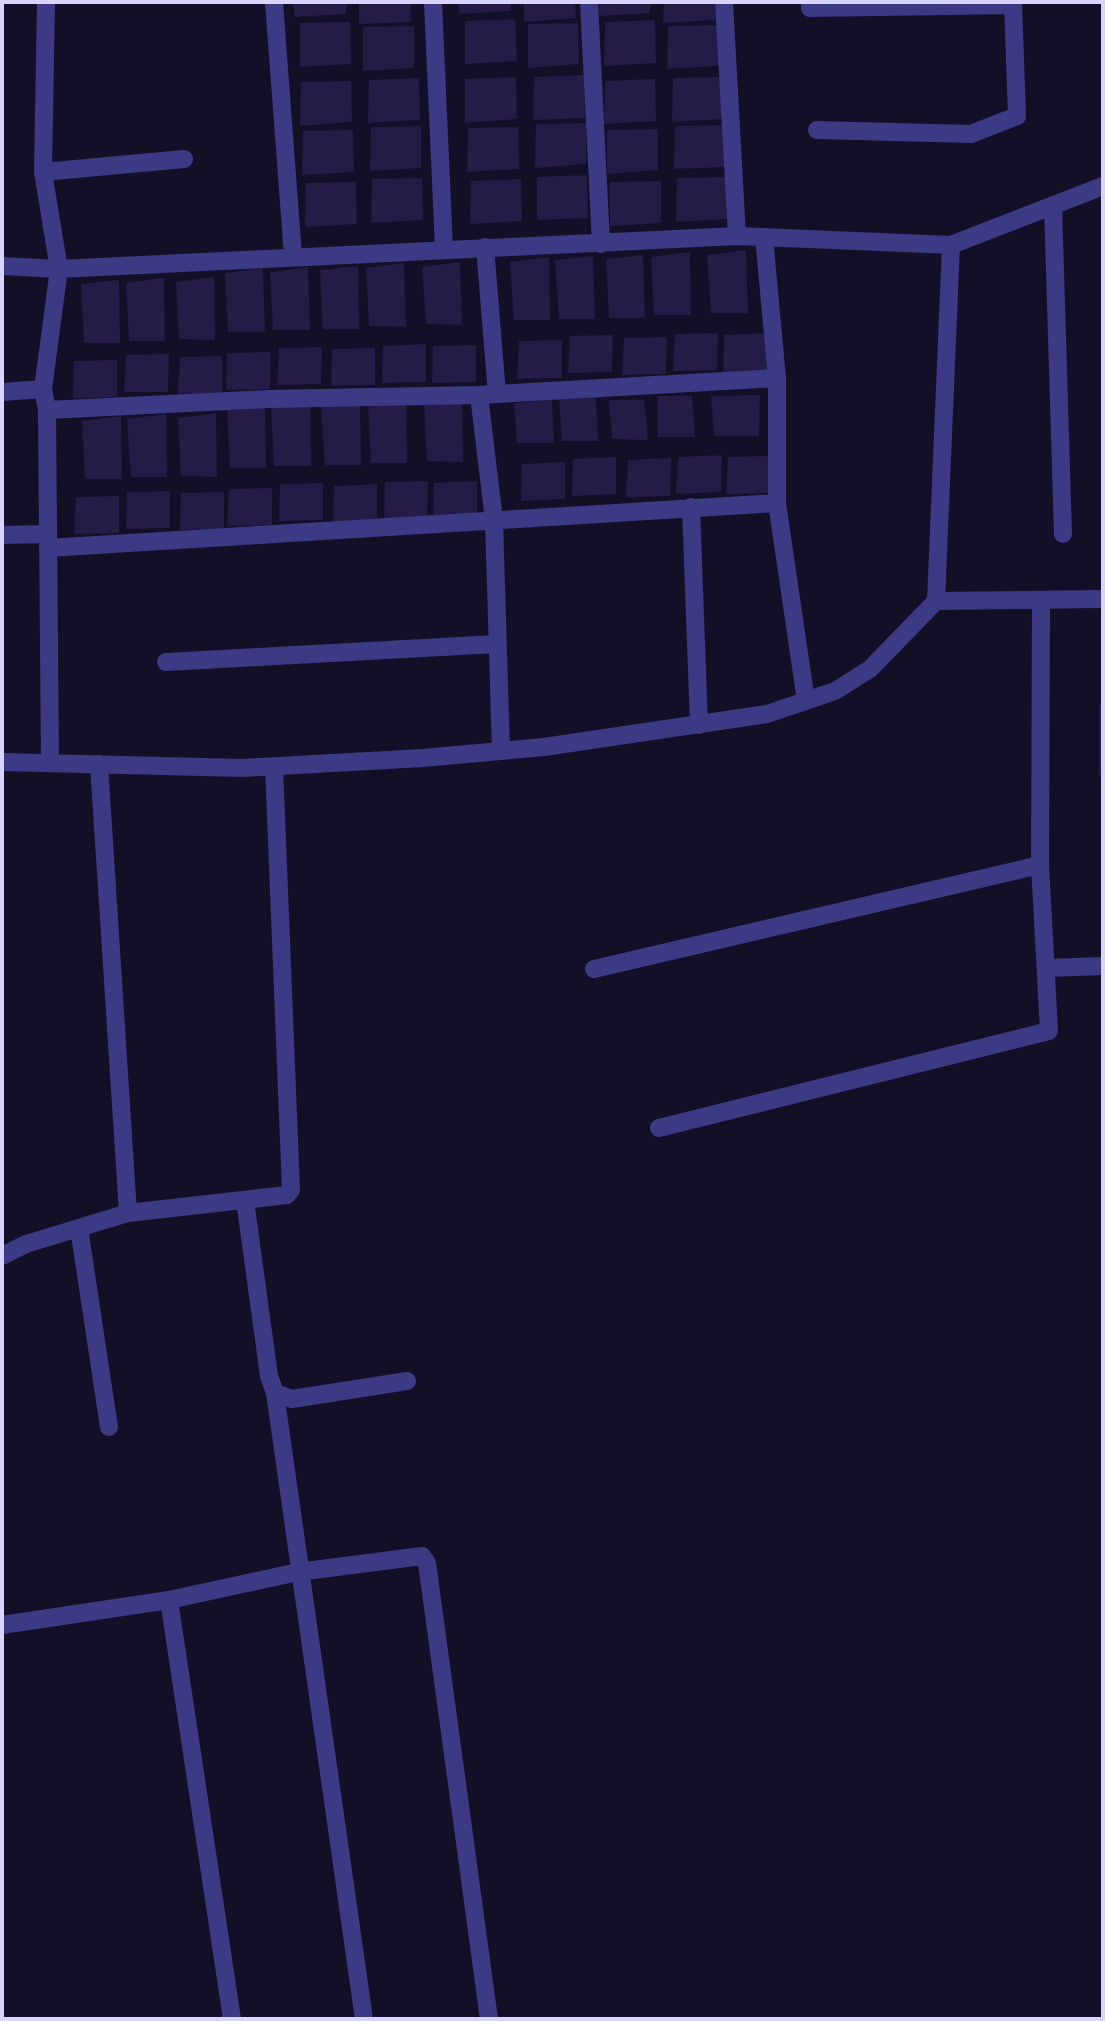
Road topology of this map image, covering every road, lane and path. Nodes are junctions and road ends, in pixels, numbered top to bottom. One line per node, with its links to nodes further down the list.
1 (46, 2): 10 (street)
2 (274, 2): 19 (street)
3 (433, 2): 18 (street)
4 (589, 2): 15 (street)
5 (724, 2): 13 (street)
6 (1013, 3): 7 (street); 8 (street)
7 (810, 8)
8 (817, 130)
9 (184, 159): 10 (street)
10 (43, 172): 21 (street)
11 (1103, 186): 12 (street)
12 (1053, 205): 16 (street); 31 (street)
13 (737, 236): 14 (street); 15 (street)
14 (764, 237): 16 (street); 22 (street)
15 (601, 244): 17 (street)
16 (951, 246): 36 (street)
17 (485, 247): 18 (street); 25 (street)
18 (444, 249): 19 (street)
19 (293, 256): 21 (street)
20 (2, 266): 21 (street)
21 (59, 269): 23 (street)
22 (777, 378): 25 (street); 28 (street)
23 (43, 389): 24 (street); 27 (street)
24 (2, 392)
25 (497, 394): 26 (street)
26 (479, 395): 27 (street); 30 (street)
27 (47, 410): 33 (street)
28 (777, 503): 29 (street); 39 (street)
29 (691, 508): 30 (street); 40 (street)
30 (494, 520): 33 (street); 37 (street)
31 (1063, 534)
32 (2, 535): 33 (street)
33 (48, 541): 43 (street)
34 (1103, 599): 35 (street)
35 (1041, 600): 36 (street); 46 (street)
36 (936, 601): 39 (street)
37 (497, 644): 38 (street); 41 (street)
38 (166, 662)
39 (806, 701): 40 (street)
40 (699, 725): 41 (street)
41 (501, 751): 45 (street)
42 (2, 762): 43 (street)
43 (50, 763): 44 (street)
44 (99, 764): 45 (street); 52 (street)
45 (274, 766): 51 (street)
46 (1040, 865): 48 (street); 49 (street)
47 (1103, 965): 48 (street)
48 (1046, 968): 50 (street)
49 (594, 969)
50 (659, 1128)
51 (245, 1200): 52 (street); 56 (street)
52 (128, 1213): 53 (street)
53 (79, 1228): 54 (street); 57 (street)
54 (2, 1256)
55 (407, 1381): 56 (street)
56 (275, 1393): 58 (street)
57 (108, 1427)
58 (298, 1572): 59 (street); 62 (street); 63 (street)
59 (169, 1600): 60 (street); 61 (street)
60 (2, 1625)
61 (232, 2019)
62 (364, 2019)
63 (489, 2019)

